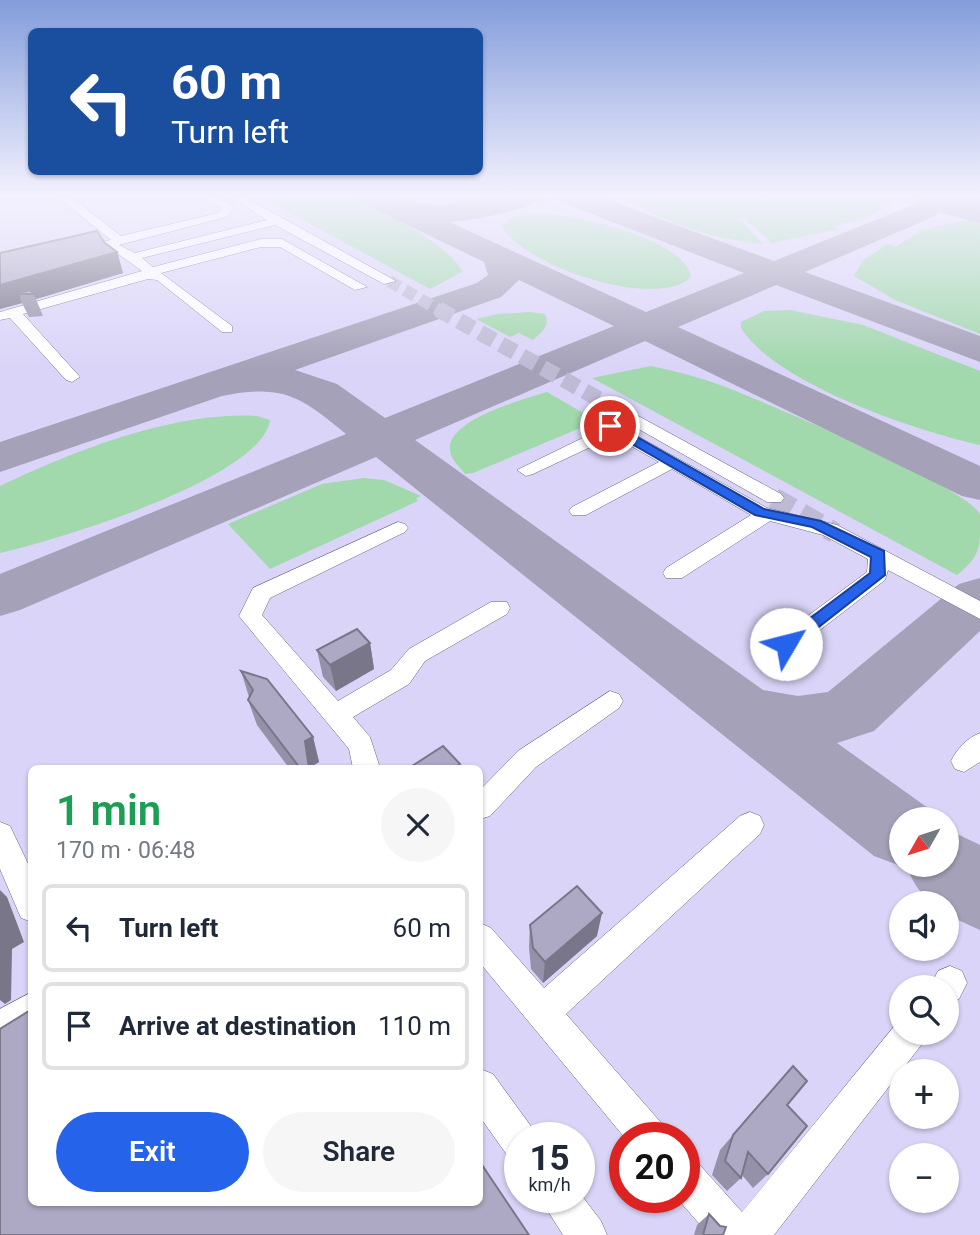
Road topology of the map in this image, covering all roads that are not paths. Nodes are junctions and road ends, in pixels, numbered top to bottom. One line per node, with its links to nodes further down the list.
1 (65, 253): 7 (street)
2 (127, 253): 8 (street)
3 (149, 253): 8 (street)
4 (226, 253): 9 (street)
5 (299, 253): 11 (street)
6 (336, 253): 10 (street)
7 (60, 254)
8 (132, 257): 9 (street)
9 (149, 274): 12 (street); 13 (street)
10 (389, 281)
11 (360, 287)
12 (6, 314): 14 (street)
13 (227, 329)
14 (72, 377)
15 (615, 422): 16 (street); 17 (street); 18 (street)
16 (672, 462): 18 (street); 19 (street)
17 (526, 470)
18 (770, 506): 21 (street); 22 (street)
19 (579, 511)
20 (398, 528): 27 (street)
21 (879, 554): 24 (street); 25 (street)
22 (674, 573)
23 (499, 608): 27 (street)
24 (980, 611)
25 (786, 644)
26 (610, 701): 29 (street)
27 (336, 715): 28 (street)
28 (365, 765)
29 (483, 804)
30 (750, 825): 35 (street)
31 (0, 835): 32 (street)
32 (28, 898)
33 (483, 943): 35 (street)
34 (28, 1012): 36 (street)
35 (541, 1014): 40 (street)
36 (0, 1029)
37 (901, 1045): 45 (street)
38 (483, 1091): 39 (street)
39 (505, 1122)
40 (636, 1122)
41 (700, 1195): 44 (street)
42 (571, 1213): 43 (street)
43 (587, 1235)
44 (736, 1235)
45 (749, 1235)

